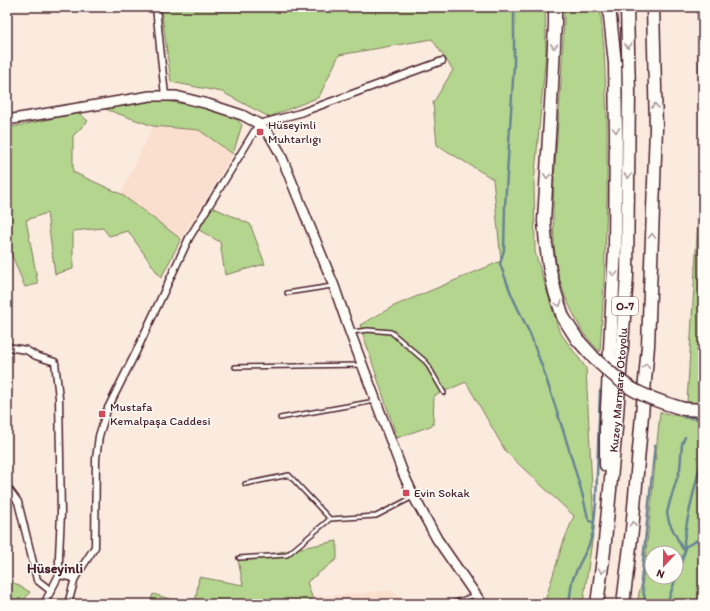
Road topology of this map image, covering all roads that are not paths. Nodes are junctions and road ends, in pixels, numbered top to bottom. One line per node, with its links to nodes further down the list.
1 (156, 7): 7 (street)
2 (555, 7): 18 (highway, one-way to 18, bridge)
3 (609, 7): 24 (highway, one-way to 24)
4 (627, 7): 24 (highway, Kuzey Marmara Otoyolu / O-7, one-way to 24)
5 (653, 7): 35 (highway, Kuzey Marmara Otoyolu / O-7, one-way to 5)
6 (442, 61): 9 (street)
7 (165, 96): 8 (main road); 9 (main road)
8 (7, 120)
9 (259, 124): 10 (main road); 27 (street)
10 (334, 286): 11 (lane); 12 (main road)
11 (286, 293)
12 (350, 332): 14 (main road); 16 (lane)
13 (7, 347): 26 (street)
14 (362, 365): 15 (lane); 17 (main road)
15 (235, 367)
16 (444, 393)
17 (376, 401): 19 (lane); 22 (main road)
18 (703, 410)
19 (280, 418)
20 (245, 484): 23 (lane)
21 (7, 486): 28 (street)
22 (414, 497): 23 (lane); 29 (main road)
23 (330, 519): 25 (lane)
24 (604, 551): 34 (highway, Kuzey Marmara Otoyolu / O-7, one-way to 34)
25 (239, 558)
26 (59, 575): 27 (street); 28 (street)
27 (74, 578): 31 (street)
28 (51, 592): 30 (street)
29 (475, 595): 32 (lane); 33 (main road)
30 (44, 604)
31 (68, 604)
32 (450, 604)
33 (482, 604)
34 (597, 604)
35 (623, 604)

